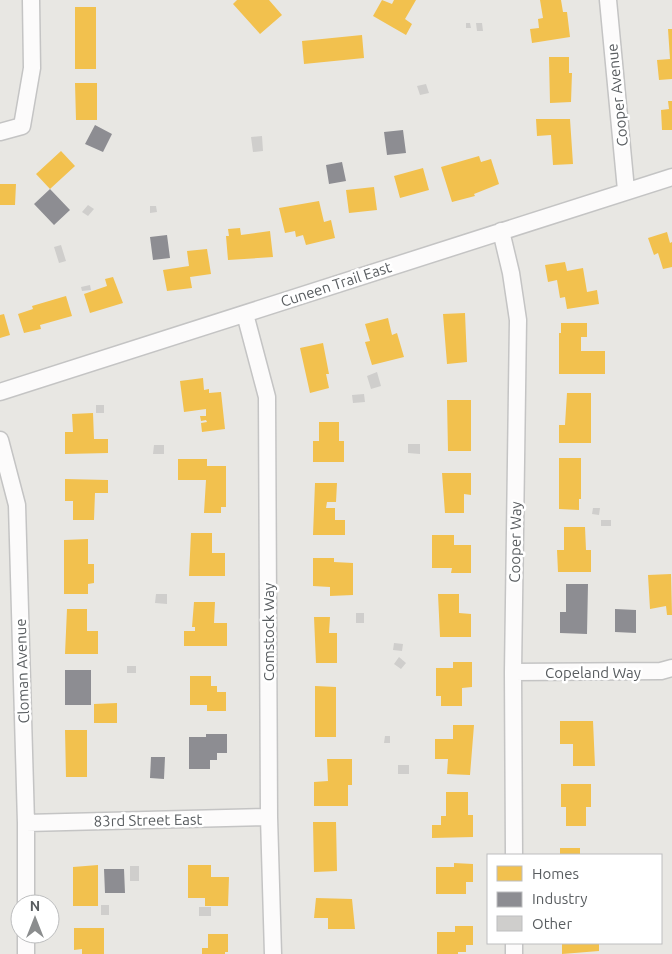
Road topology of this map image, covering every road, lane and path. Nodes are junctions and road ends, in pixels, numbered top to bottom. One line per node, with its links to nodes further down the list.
1 (31, 0): 3 (street)
2 (608, 0): 5 (street, Cooper Avenue)
3 (0, 132)
4 (672, 177): 5 (street, Cuneen Trail East)
5 (626, 190): 6 (street, Cuneen Trail East)
6 (501, 231): 7 (street, Cuneen Trail East); 11 (street, Cooper Way)
7 (245, 314): 8 (street, Cuneen Trail East); 12 (street, Comstock Way)
8 (0, 392)
9 (0, 440): 13 (street, Cloman Avenue)
10 (672, 668): 11 (street, Copeland Way)
11 (513, 672): 14 (street, Cooper Way)
12 (269, 817): 13 (street, 83rd Street East); 16 (street, Comstock Way)
13 (26, 823): 15 (street, Cloman Avenue)
14 (514, 854)
15 (26, 894)
16 (273, 954)

